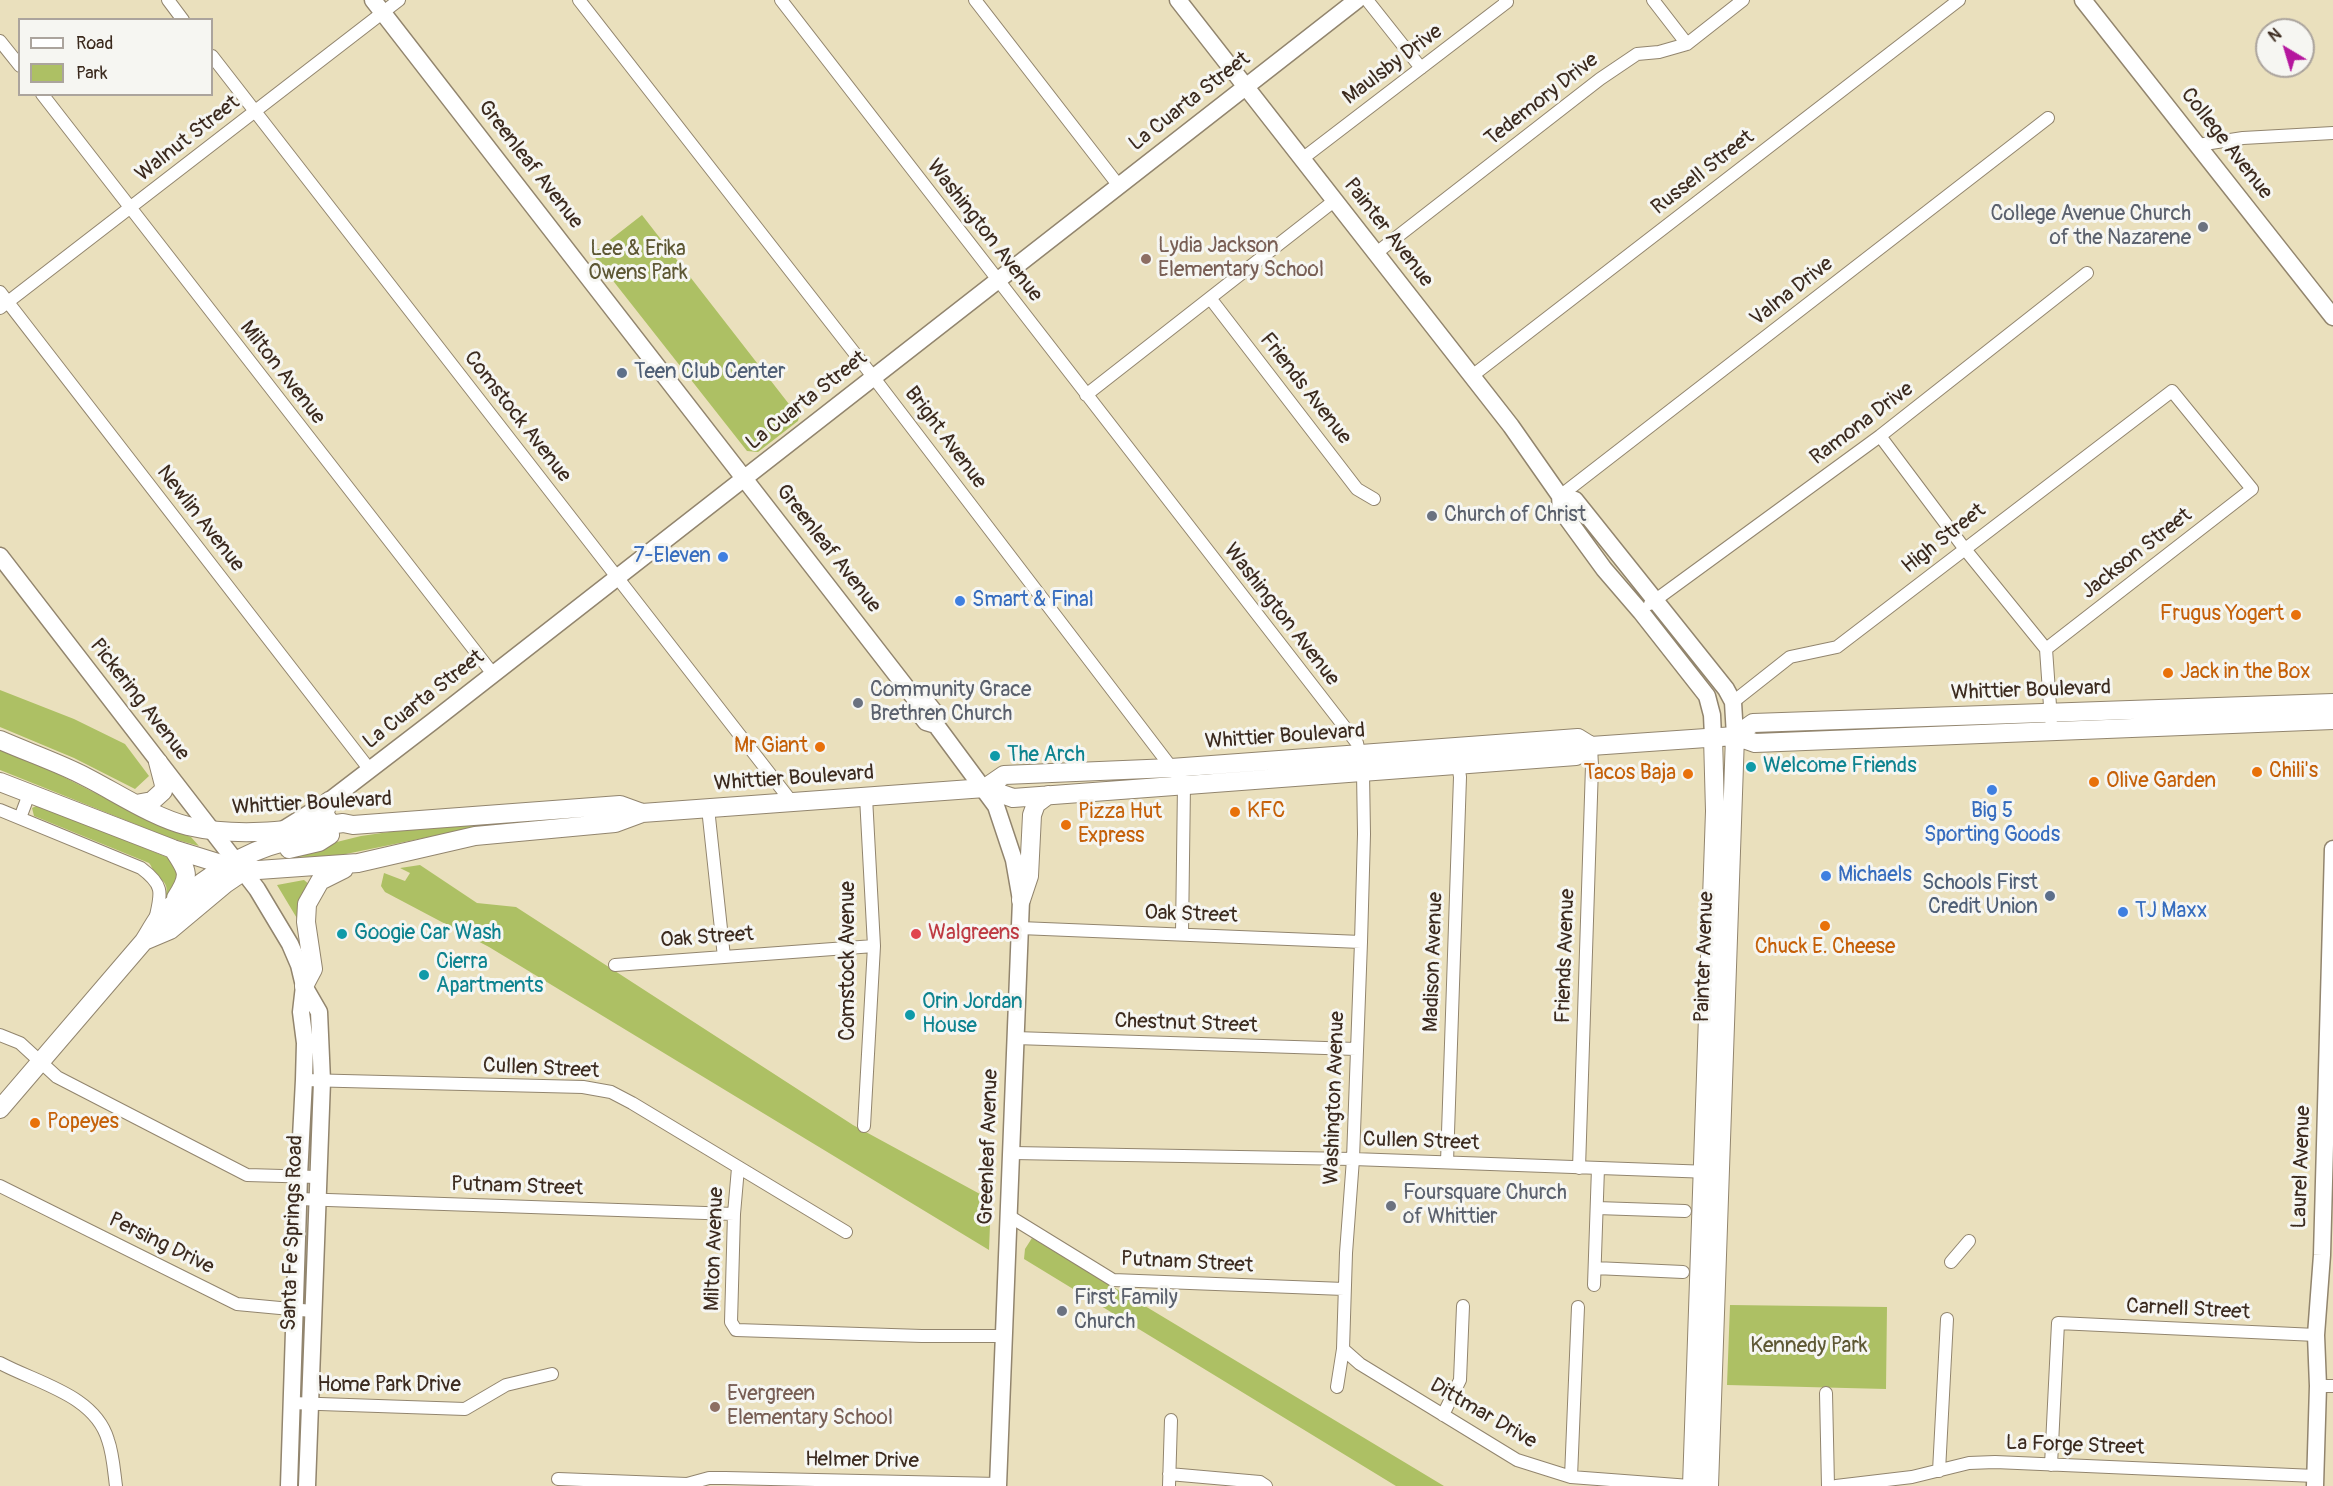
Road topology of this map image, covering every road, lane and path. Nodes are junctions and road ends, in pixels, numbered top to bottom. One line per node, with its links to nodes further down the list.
1 (168, 0): 15 (street)
2 (399, 0): 14 (street, Walnut Street)
3 (579, 0): 38 (street, Bright Avenue)
4 (781, 0): 33 (street, Washington Avenue)
5 (975, 0): 28 (street)
6 (1178, 0): 21 (street, Painter Avenue)
7 (1357, 0): 21 (street, La Cuarta Street)
8 (1367, 0): 20 (street)
9 (1653, 0): 17 (street)
10 (1743, 0): 17 (street, Tedemory Drive)
11 (1959, 0): 37 (street, Russell Street)
12 (2083, 0): 26 (street, College Avenue)
13 (1506, 1): 20 (street, Maulsby Drive)
14 (378, 6): 23 (street, Walnut Street); 41 (street, Greenleaf Avenue)
15 (182, 18)
16 (0, 41): 19 (street)
17 (1687, 44): 31 (street, Tedemory Drive)
18 (213, 57): 23 (street, Comstock Avenue)
19 (18, 64)
20 (1421, 68): 27 (street, Maulsby Drive)
21 (1245, 87): 27 (street, Painter Avenue); 28 (street, La Cuarta Street)
22 (44, 96): 30 (street, Milton Avenue)
23 (255, 111): 30 (street, Walnut Street); 47 (street, Comstock Avenue)
24 (2048, 118): 43 (street, Valna Drive)
25 (2333, 133): 26 (street)
26 (2198, 145): 36 (street, College Avenue)
27 (1302, 159): 29 (street, Painter Avenue)
28 (1119, 186): 33 (street, La Cuarta Street)
29 (1334, 201): 31 (street, Painter Avenue); 34 (street)
30 (130, 209): 35 (street, Walnut Street); 51 (street, Milton Avenue)
31 (1376, 254): 37 (street, Painter Avenue)
32 (2087, 273): 40 (street, Ramona Drive)
33 (998, 280): 38 (street, La Cuarta Street); 39 (street, Washington Avenue)
34 (1210, 298): 39 (street); 44 (street, Friends Avenue)
35 (3, 301): 65 (street, Newlin Avenue)
36 (2333, 317)
37 (1472, 376): 43 (street, Painter Avenue)
38 (874, 378): 41 (street, La Cuarta Street); 64 (street, Bright Avenue)
39 (1086, 395): 62 (street, Washington Avenue)
40 (1880, 436): 45 (street); 48 (street, Ramona Drive)
41 (744, 478): 47 (street, La Cuarta Street); 68 (street, Greenleaf Avenue)
42 (2252, 489): 45 (street, High Street); 50 (street, Jackson Street)
43 (1560, 496): 48 (street, Painter Avenue); 49 (street, Painter Avenue)
44 (1374, 498)
45 (1964, 548): 50 (street); 52 (street, High Street)
46 (0, 556): 61 (street, Pickering Avenue)
47 (617, 578): 51 (street, La Cuarta Street); 73 (street, Comstock Avenue)
48 (1656, 599): 49 (street, Ramona Drive); 52 (street, Painter Avenue)
49 (1641, 612): 57 (street, Painter Avenue)
50 (2046, 649): 54 (street)
51 (493, 674): 65 (street, La Cuarta Street)
52 (1733, 702): 58 (street, Painter Avenue)
53 (2333, 703): 54 (main road, Whittier Boulevard)
54 (2051, 713): 56 (street); 58 (main road, Whittier Boulevard)
55 (2333, 720): 56 (main road, Whittier Boulevard)
56 (2052, 732): 58 (main road, Whittier Boulevard)
57 (1713, 736): 58 (main road, Whittier Boulevard); 60 (main road, Whittier Boulevard); 102 (main road, Painter Avenue)
58 (1735, 736): 106 (main road, Painter Avenue)
59 (0, 740): 74 (main road, Whittier Boulevard)
60 (1591, 746): 62 (main road, Whittier Boulevard); 63 (main road, Whittier Boulevard); 113 (street, Friends Avenue)
61 (158, 762): 74 (main road); 79 (street, Pickering Avenue)
62 (1361, 763): 63 (main road, Whittier Boulevard); 64 (main road, Whittier Boulevard); 67 (main road, Whittier Boulevard); 92 (street, Washington Avenue)
63 (1458, 764): 111 (street, Madison Avenue)
64 (1171, 768): 67 (street, Bright Avenue); 68 (main road, Whittier Boulevard)
65 (370, 770): 72 (street, La Cuarta Street)
66 (0, 782): 69 (main road, Whittier Boulevard)
67 (1184, 784): 70 (main road, Whittier Boulevard); 91 (street)
68 (985, 788): 70 (main road, Whittier Boulevard); 71 (main road, Whittier Boulevard); 87 (street, Greenleaf Avenue)
69 (28, 794): 78 (street); 82 (main road, Whittier Boulevard)
70 (1048, 795): 87 (main road)
71 (866, 797): 73 (main road, Whittier Boulevard); 93 (street, Comstock Avenue)
72 (329, 801): 80 (main road); 81 (street, La Cuarta Street)
73 (791, 801): 75 (main road, Whittier Boulevard)
74 (136, 804): 79 (main road, Whittier Boulevard)
75 (708, 808): 77 (main road, Whittier Boulevard); 94 (street)
76 (0, 810): 78 (street)
77 (642, 813): 80 (main road, Whittier Boulevard); 84 (main road, Whittier Boulevard)
78 (20, 818): 90 (street)
79 (211, 830): 81 (main road, Whittier Boulevard); 85 (street, Pickering Avenue)
80 (331, 830): 81 (main road, Whittier Boulevard); 85 (main road)
81 (280, 831)
82 (173, 849): 85 (main road, Whittier Boulevard); 88 (main road)
83 (2333, 849): 86 (street, Laurel Avenue)
84 (358, 863): 85 (main road, Whittier Boulevard); 96 (main road)
85 (235, 865): 88 (main road); 90 (main road); 96 (street, Santa Fe Springs Road)
86 (2332, 894): 97 (street, Laurel Avenue)
87 (1022, 900): 89 (street, Greenleaf Avenue)
88 (171, 906): 90 (main road)
89 (1020, 928): 91 (street, Oak Street); 99 (street, Greenleaf Avenue)
90 (149, 934): 101 (main road)
91 (1182, 934): 92 (street, Oak Street)
92 (1361, 942): 100 (street, Washington Avenue)
93 (873, 946): 94 (street, Oak Street); 107 (street, Comstock Avenue)
94 (724, 957): 95 (street, Oak Street)
95 (615, 964)
96 (304, 986): 103 (street, Santa Fe Springs Road); 104 (street, Santa Fe Springs Road)
97 (2331, 1027): 108 (street, Laurel Avenue)
98 (0, 1035): 101 (street)
99 (1015, 1038): 100 (street, Chestnut Street); 109 (street, Greenleaf Avenue)
100 (1356, 1049): 110 (street, Washington Avenue)
101 (40, 1061): 105 (main road); 116 (street)
102 (1707, 1064): 106 (main road); 115 (main road, Painter Avenue)
103 (304, 1080): 104 (street, Cullen Street); 116 (street, Santa Fe Springs Road)
104 (322, 1082): 112 (street, Cullen Street); 117 (street, Santa Fe Springs Road)
105 (0, 1109)
106 (1721, 1119): 115 (main road, Painter Avenue)
107 (864, 1126)
108 (2329, 1140): 127 (street, Laurel Avenue)
109 (1012, 1153): 110 (street, Cullen Street); 124 (street, Greenleaf Avenue)
110 (1353, 1159): 111 (street, Cullen Street); 132 (street, Washington Avenue)
111 (1447, 1162): 113 (street, Cullen Street)
112 (738, 1168): 123 (street, Milton Avenue); 125 (street, Cullen Street)
113 (1579, 1168): 114 (street, Cullen Street)
114 (1598, 1168): 115 (street, Cullen Street); 121 (street)
115 (1712, 1172): 162 (main road, Painter Avenue); 163 (main road, Painter Avenue)
116 (299, 1176): 117 (street); 119 (street, Santa Fe Springs Road)
117 (317, 1177): 120 (street, Santa Fe Springs Road)
118 (0, 1186): 135 (street, Persing Drive)
119 (299, 1199): 120 (street, Putnam Street); 135 (street, Santa Fe Springs Road)
120 (317, 1200): 123 (street, Putnam Street); 136 (street, Santa Fe Springs Road)
121 (1597, 1208): 122 (street); 129 (street)
122 (1685, 1211)
123 (734, 1214): 139 (street, Milton Avenue)
124 (1009, 1216): 132 (street, Putnam Street); 139 (street, Greenleaf Avenue)
125 (846, 1232)
126 (1969, 1241): 128 (street)
127 (2327, 1256): 138 (street, Laurel Avenue)
128 (1951, 1262)
129 (1595, 1268): 130 (street); 131 (street)
130 (1683, 1272)
131 (1594, 1286)
132 (1344, 1289): 140 (street, Washington Avenue)
133 (1463, 1306): 148 (street)
134 (1578, 1307): 152 (street)
135 (294, 1309): 136 (street, Persing Drive); 146 (street, Santa Fe Springs Road)
136 (312, 1311): 147 (street, Santa Fe Springs Road)
137 (1947, 1319): 151 (street)
138 (2316, 1335): 143 (street, Laurel Avenue); 150 (street, Carnell Street)
139 (1004, 1336): 157 (street, Greenleaf Avenue)
140 (1343, 1349): 144 (street, Washington Avenue); 148 (street, Dittmar Drive)
141 (0, 1363): 158 (street)
142 (552, 1374): 147 (street, Home Park Drive)
143 (2326, 1386): 155 (street, Laurel Avenue)
144 (1337, 1387)
145 (1826, 1393): 164 (street)
146 (291, 1403): 147 (street, Home Park Drive); 159 (street, Santa Fe Springs Road)
147 (309, 1405): 160 (street, Santa Fe Springs Road)
148 (1443, 1414): 152 (street, Dittmar Drive)
149 (1171, 1420): 154 (street)
150 (2052, 1465): 151 (street, La Forge Street); 155 (street, La Forge Street)
151 (1939, 1471): 165 (street, La Forge Street)
152 (1571, 1477): 162 (street, Dittmar Drive)
153 (558, 1479): 156 (street, Helmer Drive)
154 (1169, 1480): 161 (street)
155 (2315, 1481)
156 (725, 1482): 157 (street, Helmer Drive)
157 (998, 1485)
158 (116, 1486)
159 (289, 1486)
160 (307, 1486)
161 (1266, 1486)
162 (1692, 1486): 163 (street, Dittmar Drive)
163 (1709, 1486)
164 (1828, 1486)
165 (1836, 1486)

